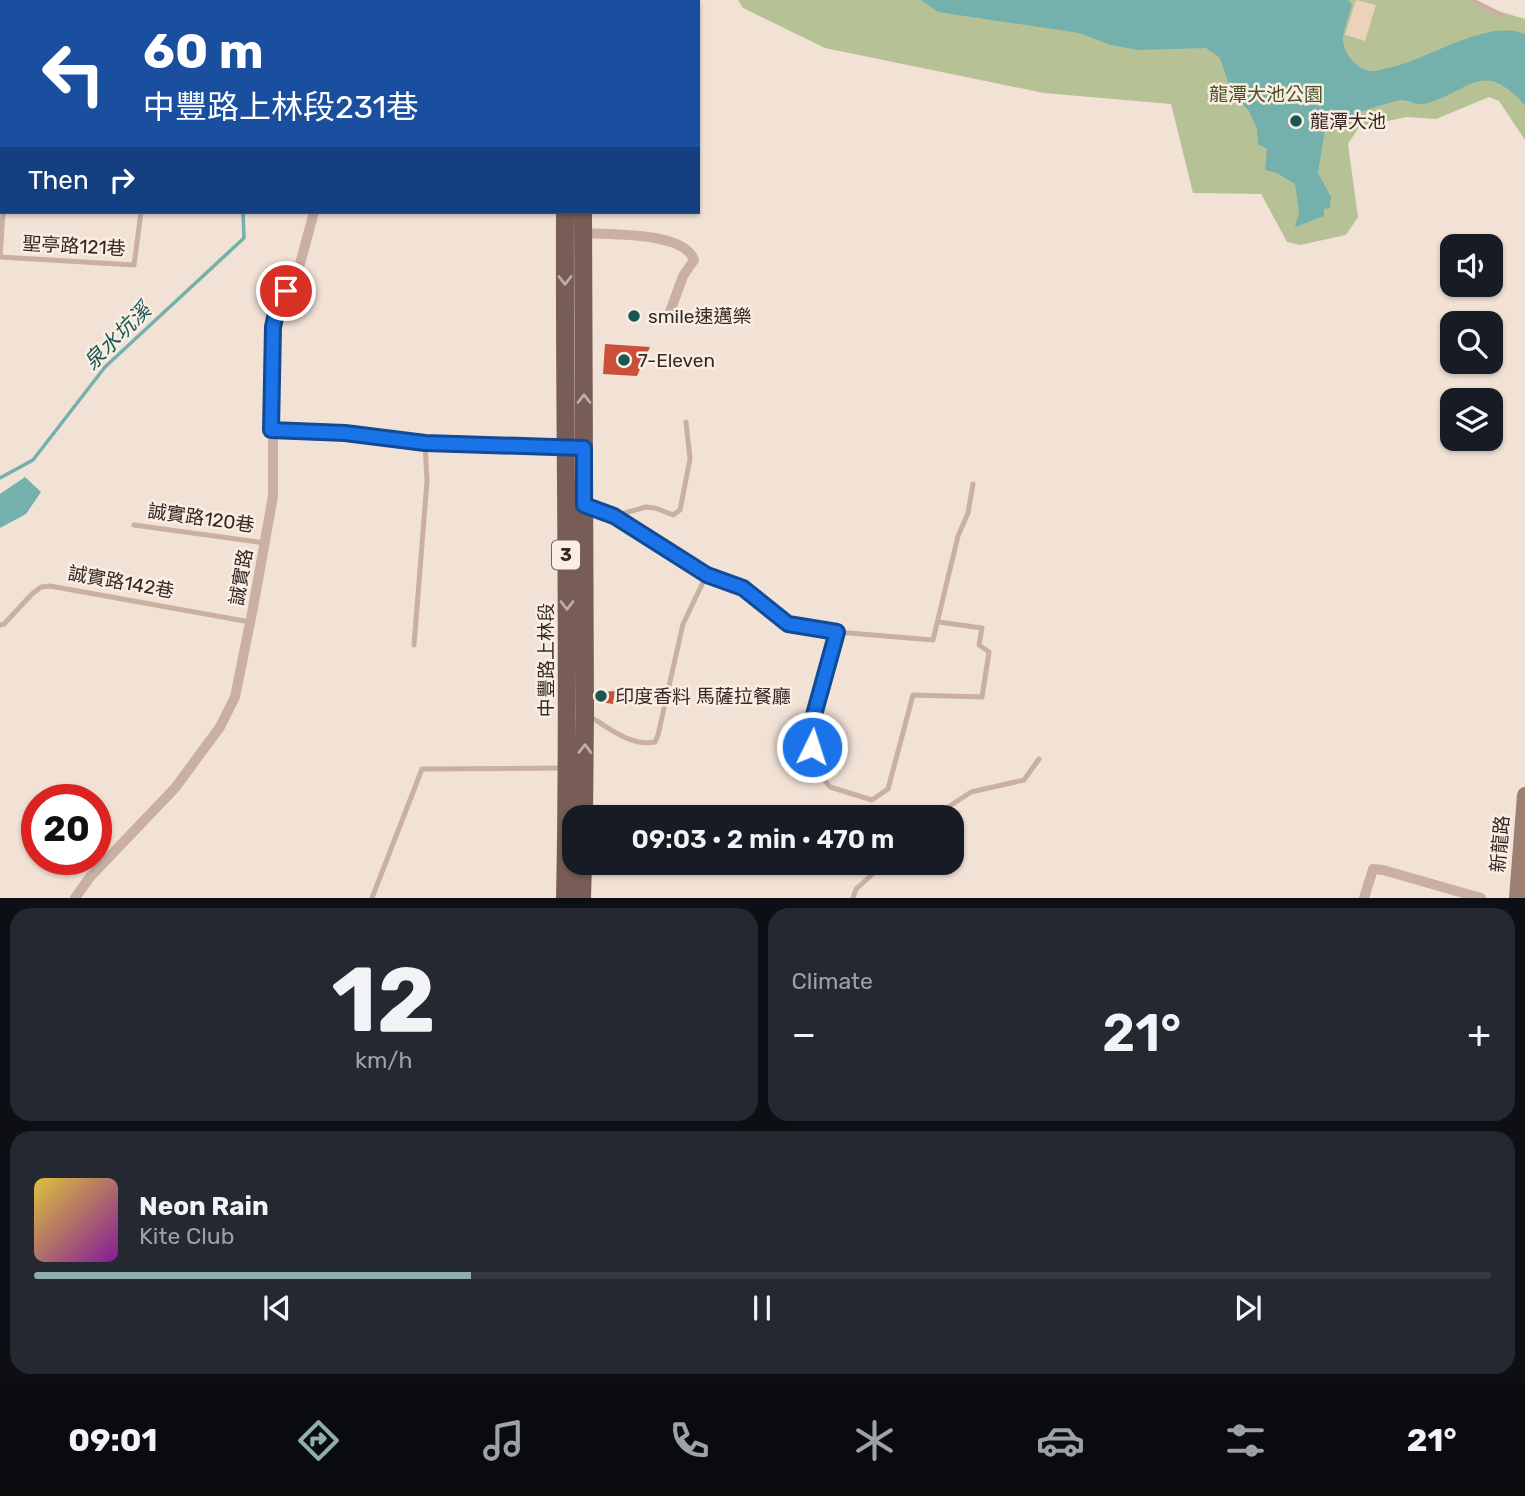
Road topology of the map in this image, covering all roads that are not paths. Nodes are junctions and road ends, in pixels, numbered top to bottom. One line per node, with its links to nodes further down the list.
1 (1471, 0): 2 (lane)
2 (1502, 15)
3 (3, 214): 9 (lane)
4 (141, 214): 9 (lane, 聖亭路121巷)
5 (313, 214): 12 (street, 誠實路)
6 (565, 214): 14 (main road, 中豐路上林段 / 3, one-way to 14)
7 (583, 214): 8 (main road, 中豐路上林段 / 3)
8 (583, 233): 10 (street); 15 (main road, 中豐路上林段 / 3, one-way to 8)
9 (0, 257)
10 (667, 320)
11 (686, 422): 19 (lane)
12 (271, 430): 13 (lane); 21 (street, 誠實路)
13 (425, 443): 14 (lane); 27 (lane)
14 (566, 448): 15 (lane); 17 (main road, 中豐路上林段 / 3)
15 (584, 448): 18 (main road, 中豐路上林段 / 3)
16 (974, 484): 24 (lane)
17 (564, 499): 18 (lane); 30 (main road, 中豐路上林段 / 3, one-way to 30)
18 (584, 505): 19 (lane); 28 (main road, 中豐路上林段 / 3)
19 (614, 516): 22 (lane)
20 (134, 525): 21 (lane, 誠實路120巷)
21 (265, 543): 23 (street, 誠實路)
22 (707, 575): 26 (lane); 28 (lane)
23 (251, 622): 25 (lane, 誠實路142巷); 36 (street, 誠實路)
24 (939, 622): 26 (lane); 26 (lane)
25 (0, 625)
26 (837, 632)
27 (414, 645)
28 (585, 713): 32 (main road, 中豐路上林段 / 3, one-way to 28)
29 (1038, 759): 33 (lane)
30 (568, 768): 37 (lane); 38 (main road, 中豐路上林段 / 3)
31 (1525, 794): 43 (street, 新龍路)
32 (584, 805)
33 (951, 805)
34 (583, 875): 39 (main road)
35 (872, 875): 40 (lane)
36 (75, 898)
37 (372, 898)
38 (565, 898)
39 (582, 898)
40 (853, 898)
41 (1364, 898): 42 (street)
42 (1481, 898)
43 (1517, 898)

